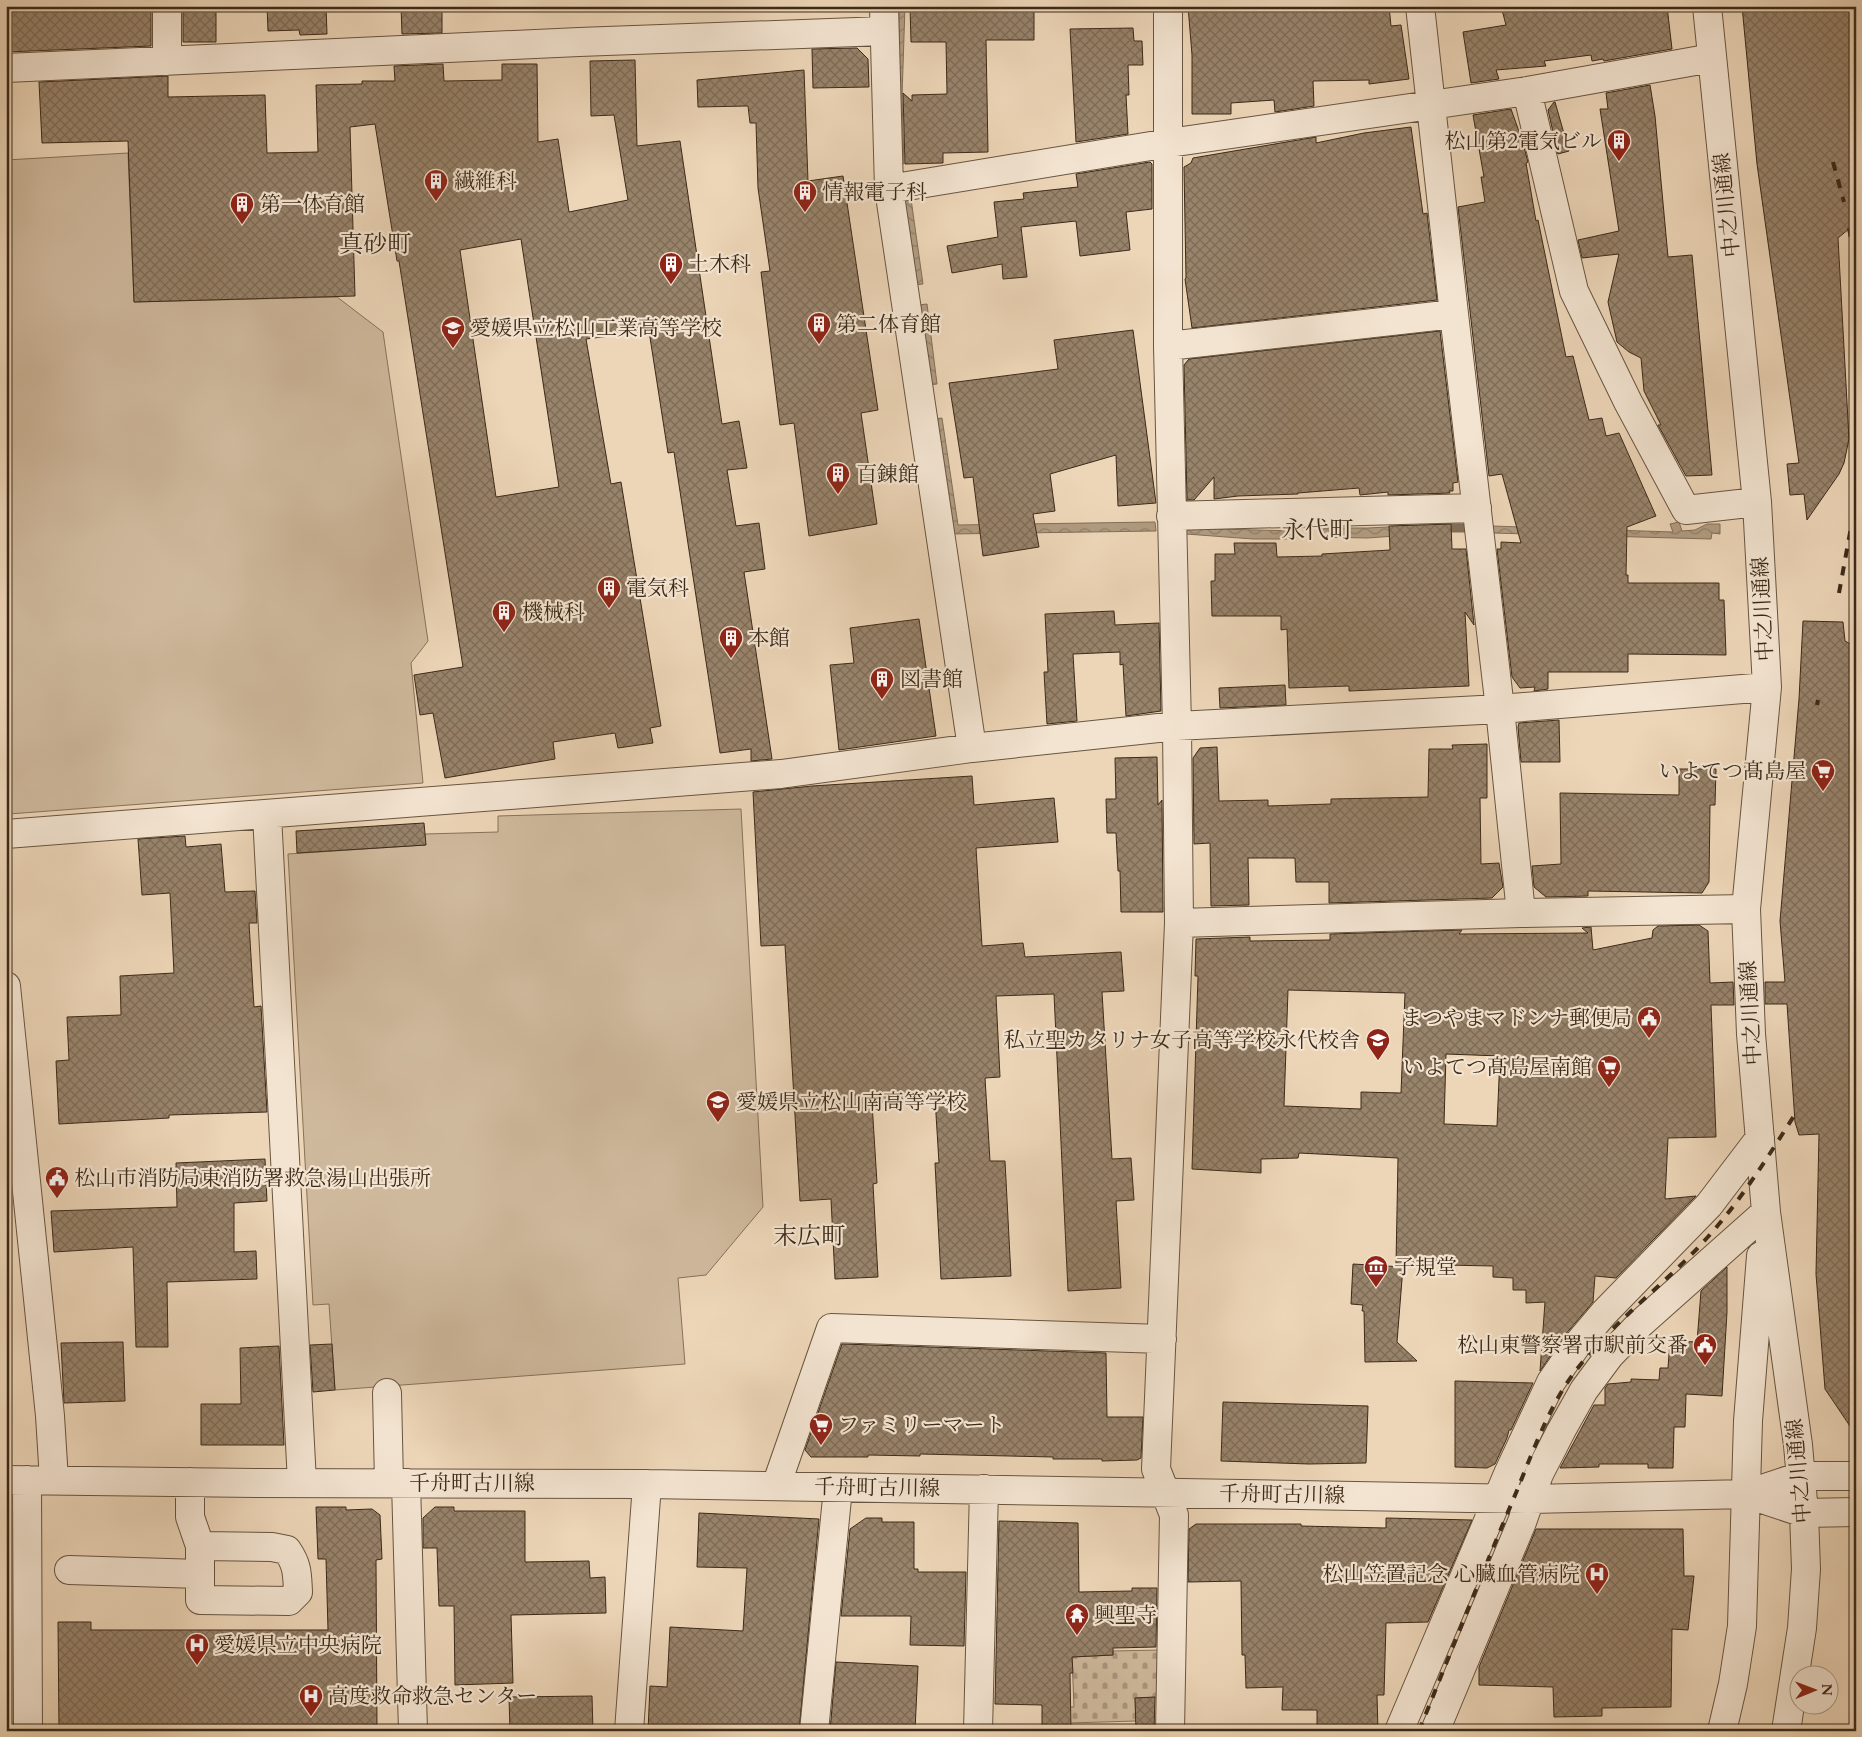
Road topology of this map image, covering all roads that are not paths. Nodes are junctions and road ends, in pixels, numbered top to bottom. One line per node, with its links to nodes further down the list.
1 (167, 6): 7 (street)
2 (1168, 6): 11 (street)
3 (1420, 6): 10 (street)
4 (1707, 6): 6 (street, 中之川通線)
5 (884, 19): 7 (street); 12 (street)
6 (1712, 58): 9 (street); 15 (street, 中之川通線)
7 (167, 61): 8 (street)
8 (6, 68)
9 (1527, 92): 10 (street); 15 (street)
10 (1431, 104): 11 (street); 13 (street)
11 (1169, 143): 12 (street); 14 (street)
12 (889, 189): 21 (street)
13 (1454, 314): 14 (street); 16 (street)
14 (1168, 346): 17 (street)
15 (1757, 502): 18 (street, 中之川通線)
16 (1477, 508): 17 (street); 19 (street)
17 (1171, 516): 20 (street)
18 (1767, 688): 19 (street); 24 (street, 中之川通線)
19 (1500, 710): 20 (street); 25 (street)
20 (1177, 726): 21 (street); 26 (street)
21 (972, 748): 22 (street)
22 (267, 815): 23 (street); 37 (street)
23 (6, 834)
24 (1746, 908): 25 (street); 28 (street, 中之川通線)
25 (1521, 913): 26 (street)
26 (1179, 923): 30 (street)
27 (6, 986): 35 (street)
28 (1760, 1138): 29 (street, 中之川通線); 45 (street)
29 (1766, 1212): 32 (street, 中之川通線); 44 (street, 中之川通線); 46 (street)
30 (1162, 1339): 40 (street); 43 (street)
31 (387, 1393): 38 (street)
32 (1801, 1476): 33 (street, 千舟町古川線); 44 (street, 千舟町古川線); 48 (street, 中之川通線)
33 (1856, 1476)
34 (17, 1480): 35 (street, 千舟町古川線); 52 (street)
35 (54, 1480): 36 (street, 千舟町古川線)
36 (190, 1482): 37 (street, 千舟町古川線); 49 (street)
37 (302, 1482): 38 (street, 千舟町古川線)
38 (397, 1483): 39 (street, 千舟町古川線); 53 (street)
39 (647, 1484): 40 (street, 千舟町古川線); 54 (street)
40 (776, 1486): 41 (street, 千舟町古川線)
41 (838, 1488): 42 (street, 千舟町古川線); 55 (street)
42 (984, 1490): 43 (street, 千舟町古川線); 56 (street)
43 (1166, 1493): 45 (street, 千舟町古川線); 57 (street)
44 (1747, 1494): 46 (street, 千舟町古川線); 48 (street, 千舟町古川線); 60 (street, 中之川通線)
45 (1498, 1499): 46 (street, 千舟町古川線); 58 (street)
46 (1531, 1499): 59 (street)
47 (1856, 1512): 48 (street, 千舟町古川線)
48 (1804, 1513): 61 (street, 中之川通線)
49 (200, 1546): 51 (street); 51 (street)
50 (69, 1570): 51 (street)
51 (200, 1574)
52 (28, 1731)
53 (412, 1731)
54 (629, 1731)
55 (814, 1731)
56 (978, 1731)
57 (1170, 1731)
58 (1399, 1731)
59 (1435, 1731)
60 (1722, 1731)
61 (1786, 1731)

